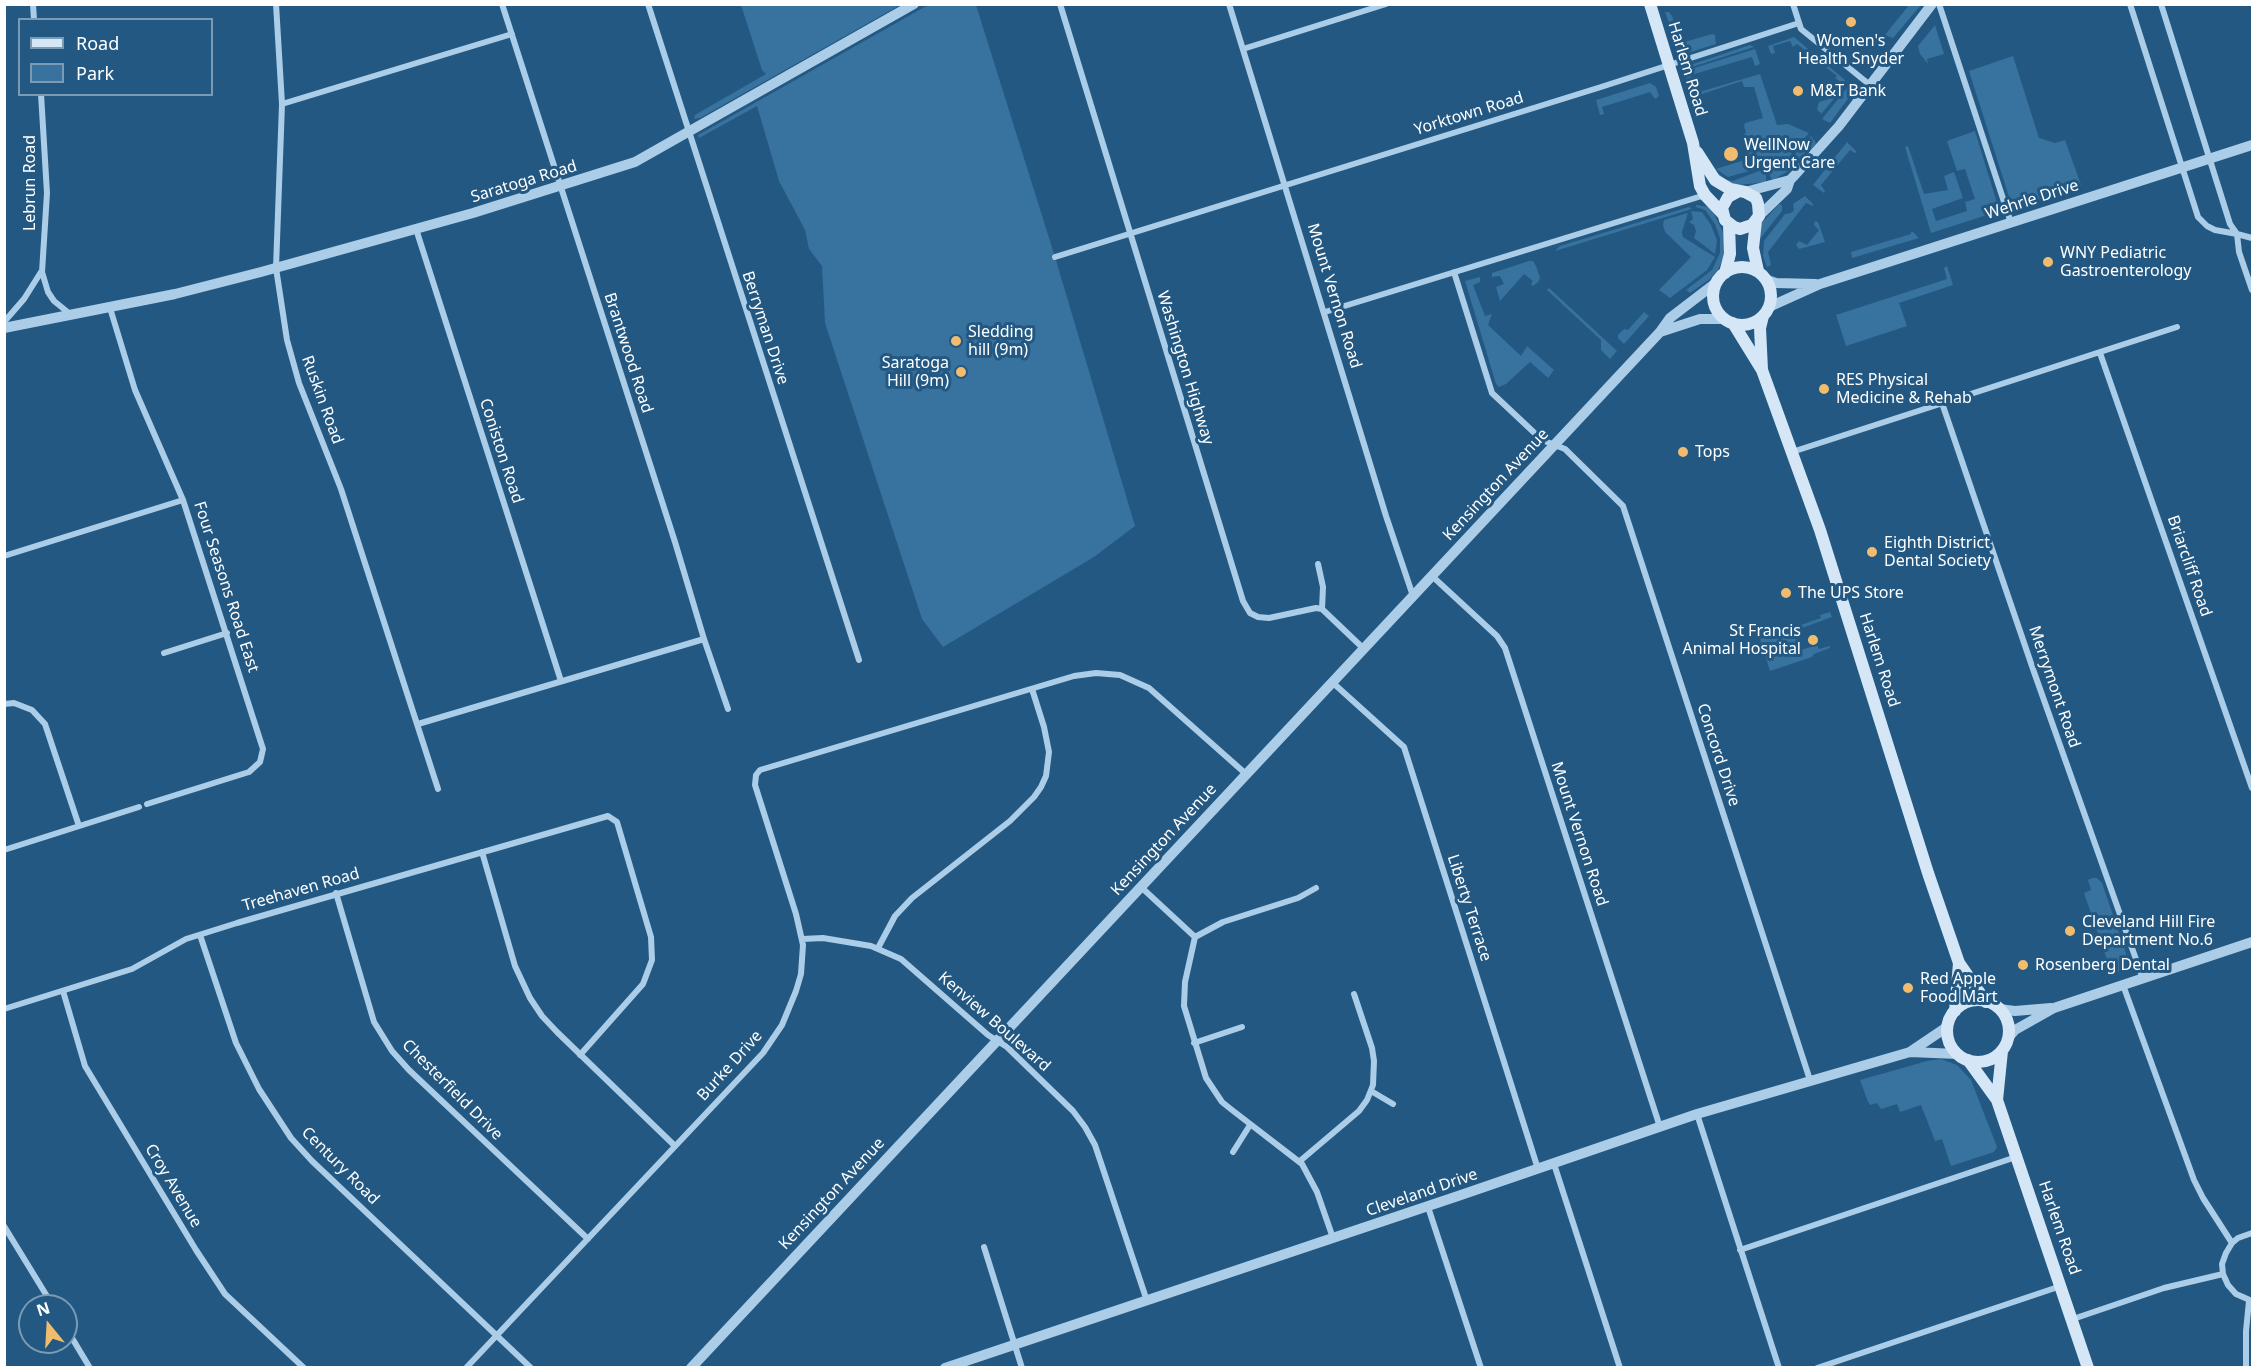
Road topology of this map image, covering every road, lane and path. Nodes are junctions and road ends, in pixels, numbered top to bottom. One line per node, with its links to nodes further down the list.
1 (276, 4): 20 (street, Ruskin Road)
2 (502, 4): 15 (street, Brantwood Road)
3 (648, 4): 21 (street, Berryman Drive)
4 (914, 4): 21 (street, Saratoga Road)
5 (1060, 4): 35 (street, Washington Highway)
6 (1229, 4): 16 (street, Mount Vernon Road)
7 (1386, 4): 16 (street)
8 (1650, 4): 17 (main road, Harlem Road)
9 (1793, 4): 14 (street)
10 (1932, 4): 18 (street)
11 (1940, 4): 33 (street)
12 (2130, 4): 25 (street)
13 (2161, 4): 24 (street)
14 (1799, 23): 17 (street, Yorktown Road); 18 (street)
15 (512, 34): 20 (street); 28 (street, Brantwood Road)
16 (1243, 49): 27 (street, Mount Vernon Road)
17 (1670, 66): 22 (main road, Harlem Road); 27 (street, Yorktown Road)
18 (1870, 85): 26 (street)
19 (41, 96): 40 (street, Lebrun Road)
20 (282, 105): 39 (street, Ruskin Road)
21 (688, 132): 28 (street, Saratoga Road); 70 (street, Berryman Drive)
22 (1693, 143): 29 (main road, Harlem Road); 30 (main road, Harlem Road)
23 (2253, 145): 24 (street, Wehrle Drive)
24 (2210, 159): 25 (street, Wehrle Drive); 36 (street)
25 (2182, 167): 33 (street, Wehrle Drive); 36 (street)
26 (1790, 180): 29 (street); 31 (street)
27 (1285, 185): 35 (street, Yorktown Road); 47 (street, Mount Vernon Road)
28 (561, 187): 34 (street, Saratoga Road); 67 (street, Brantwood Road)
29 (1742, 192): 31 (main road); 32 (main road)
30 (1705, 195): 32 (main road, Harlem Road); 41 (street)
31 (1757, 218): 32 (main road); 42 (main road)
32 (1726, 219): 43 (main road)
33 (2011, 223): 44 (street, Wehrle Drive)
34 (416, 229): 39 (street, Saratoga Road); 71 (street, Coniston Road)
35 (1129, 233): 38 (street, Yorktown Road); 65 (street, Washington Highway)
36 (2237, 234): 37 (street); 45 (street)
37 (2253, 238)
38 (1055, 256)
39 (276, 268): 46 (street, Saratoga Road); 76 (street, Ruskin Road)
40 (42, 272): 49 (street, Lebrun Road); 51 (street)
41 (1454, 272): 47 (street); 58 (street, Concord Drive)
42 (1762, 276): 43 (main road); 44 (street, Wehrle Drive); 48 (main road)
43 (1721, 277): 50 (main road); 54 (street, Kensington Avenue)
44 (1820, 284): 48 (street, Wehrle Drive)
45 (2253, 290)
46 (110, 308): 49 (street); 60 (street, Four Seasons Road East)
47 (1325, 312): 64 (street, Mount Vernon Road)
48 (1766, 312): 50 (main road); 56 (main road, Harlem Road)
49 (71, 315): 53 (street)
50 (1729, 321): 54 (street, Kensington Avenue); 56 (main road, Harlem Road)
51 (4, 322)
52 (2177, 327): 55 (street)
53 (4, 328)
54 (1660, 332): 58 (street, Kensington Avenue)
55 (2100, 353): 57 (street); 78 (street, Briarcliff Road)
56 (1762, 370): 59 (main road, Harlem Road)
57 (1942, 403): 59 (street); 94 (street, Merrymont Road)
58 (1554, 445): 63 (street, Kensington Avenue); 112 (street, Concord Drive)
59 (1792, 452): 93 (main road, Harlem Road)
60 (183, 500): 61 (street); 66 (street, Four Seasons Road East)
61 (4, 556)
62 (1318, 564): 65 (street)
63 (1432, 576): 64 (street, Kensington Avenue); 118 (street, Mount Vernon Road)
64 (1413, 596): 68 (street, Kensington Avenue)
65 (1322, 609): 68 (street)
66 (227, 633): 69 (street); 80 (street, Four Seasons Road East)
67 (704, 639): 71 (street); 75 (street, Brantwood Road)
68 (1364, 649): 72 (street, Kensington Avenue)
69 (164, 653)
70 (859, 660)
71 (561, 681): 76 (street)
72 (1332, 682): 77 (street, Kensington Avenue); 124 (street, Liberty Terrace)
73 (1032, 689): 77 (street); 90 (street, Burke Drive); 92 (street)
74 (4, 704): 82 (street)
75 (728, 709)
76 (418, 724): 79 (street, Ruskin Road)
77 (1246, 774): 85 (street, Kensington Avenue)
78 (2253, 788)
79 (438, 789)
80 (147, 804)
81 (139, 807): 82 (street)
82 (79, 826): 83 (street)
83 (4, 850)
84 (482, 852): 87 (street, Treehaven Road); 110 (street); 110 (street, Treehaven Road)
85 (1141, 887): 89 (street); 106 (street, Kensington Avenue)
86 (1316, 888): 89 (street)
87 (336, 894): 88 (street, Treehaven Road); 129 (street, Chesterfield Drive)
88 (200, 935): 96 (street, Treehaven Road); 139 (street, Century Road)
89 (1195, 937): 107 (street)
90 (802, 939): 92 (street, Kenview Boulevard); 119 (street, Burke Drive)
91 (2253, 942): 94 (street)
92 (878, 948): 106 (street, Kenview Boulevard)
93 (1959, 963): 98 (main road, Harlem Road); 102 (main road, Harlem Road)
94 (2144, 979): 95 (street)
95 (2123, 985): 100 (street); 130 (street)
96 (63, 991): 99 (street, Treehaven Road); 143 (street, Croy Avenue)
97 (1354, 994): 113 (street)
98 (1986, 1002): 101 (main road); 102 (main road)
99 (4, 1008)
100 (2054, 1008): 101 (street); 105 (street)
101 (1999, 1009): 105 (main road)
102 (1955, 1011): 104 (main road)
103 (1242, 1027): 107 (street)
104 (1947, 1028): 109 (street, Cleveland Drive); 111 (main road)
105 (2008, 1038): 108 (main road)
106 (996, 1041): 136 (street, Kenview Boulevard); 146 (street, Kensington Avenue)
107 (1194, 1043): 117 (street)
108 (2002, 1051): 111 (main road); 114 (main road, Harlem Road)
109 (1910, 1052): 111 (street, Cleveland Drive); 112 (street, Cleveland Drive)
110 (580, 1055): 119 (street)
111 (1963, 1057): 114 (main road, Harlem Road)
112 (1809, 1080): 116 (street, Cleveland Drive)
113 (1371, 1091): 115 (street); 122 (street)
114 (1997, 1100): 121 (main road, Harlem Road)
115 (1393, 1104)
116 (1697, 1114): 118 (street, Cleveland Drive); 132 (street)
117 (1250, 1125): 120 (street); 122 (street)
118 (1660, 1127): 123 (street, Cleveland Drive)
119 (675, 1146): 129 (street, Burke Drive)
120 (1233, 1152)
121 (2016, 1157): 132 (street); 134 (main road, Harlem Road)
122 (1300, 1161): 128 (street)
123 (1554, 1164): 124 (street, Cleveland Drive); 150 (street)
124 (1538, 1170): 125 (street, Cleveland Drive)
125 (1428, 1207): 128 (street, Cleveland Drive); 149 (street)
126 (4, 1226): 135 (street)
127 (2253, 1233): 130 (street)
128 (1333, 1238): 136 (street, Cleveland Drive)
129 (588, 1239): 139 (street, Burke Drive)
130 (2232, 1242): 133 (street)
131 (984, 1247): 140 (street)
132 (1740, 1250): 151 (street)
133 (2223, 1274): 137 (street); 138 (street)
134 (2062, 1286): 138 (main road, Harlem Road); 152 (street)
135 (46, 1294)
136 (1147, 1301): 140 (street, Cleveland Drive)
137 (2251, 1301): 154 (street)
138 (2073, 1319): 153 (main road, Harlem Road)
139 (498, 1334): 144 (street, Burke Drive); 145 (street, Century Road)
140 (1015, 1345): 147 (street, Cleveland Drive); 148 (street)
141 (78, 1348): 142 (street)
142 (90, 1368)
143 (304, 1368)
144 (466, 1368)
145 (531, 1368)
146 (691, 1368)
147 (945, 1368)
148 (1022, 1368)
149 (1481, 1368)
150 (1620, 1368)
151 (1779, 1368)
152 (1817, 1368)
153 (2088, 1368)
154 (2246, 1368)

